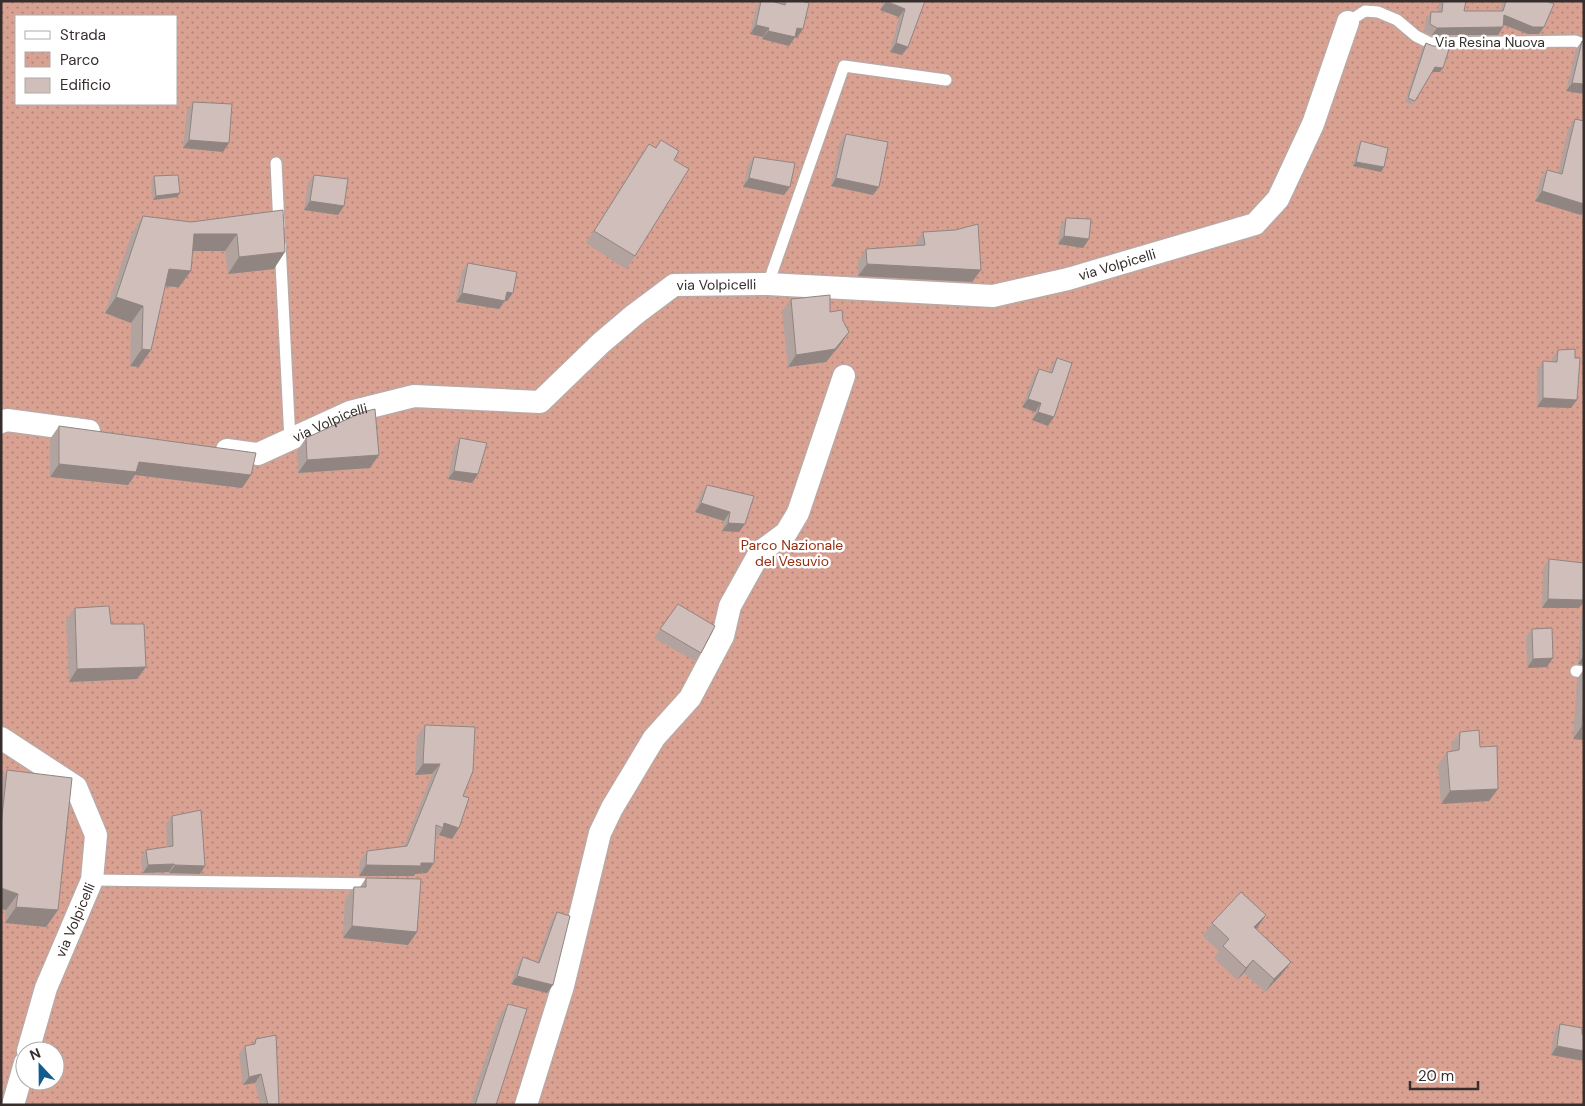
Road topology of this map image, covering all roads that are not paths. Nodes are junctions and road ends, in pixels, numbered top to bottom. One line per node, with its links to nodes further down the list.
1 (1348, 22): 2 (lane, Via Resina Nuova); 5 (street, via Volpicelli)
2 (1584, 44)
3 (946, 80): 5 (lane)
4 (276, 163): 9 (lane)
5 (768, 284): 9 (street, via Volpicelli)
6 (844, 376): 17 (street)
7 (1, 422): 8 (street)
8 (113, 434)
9 (290, 440): 10 (street, via Volpicelli)
10 (210, 448)
11 (1, 738): 12 (street, via Volpicelli)
12 (92, 880): 13 (lane); 14 (street, via Volpicelli)
13 (388, 884)
14 (31, 1041)
15 (18, 1091): 16 (street)
16 (14, 1105)
17 (526, 1105)

